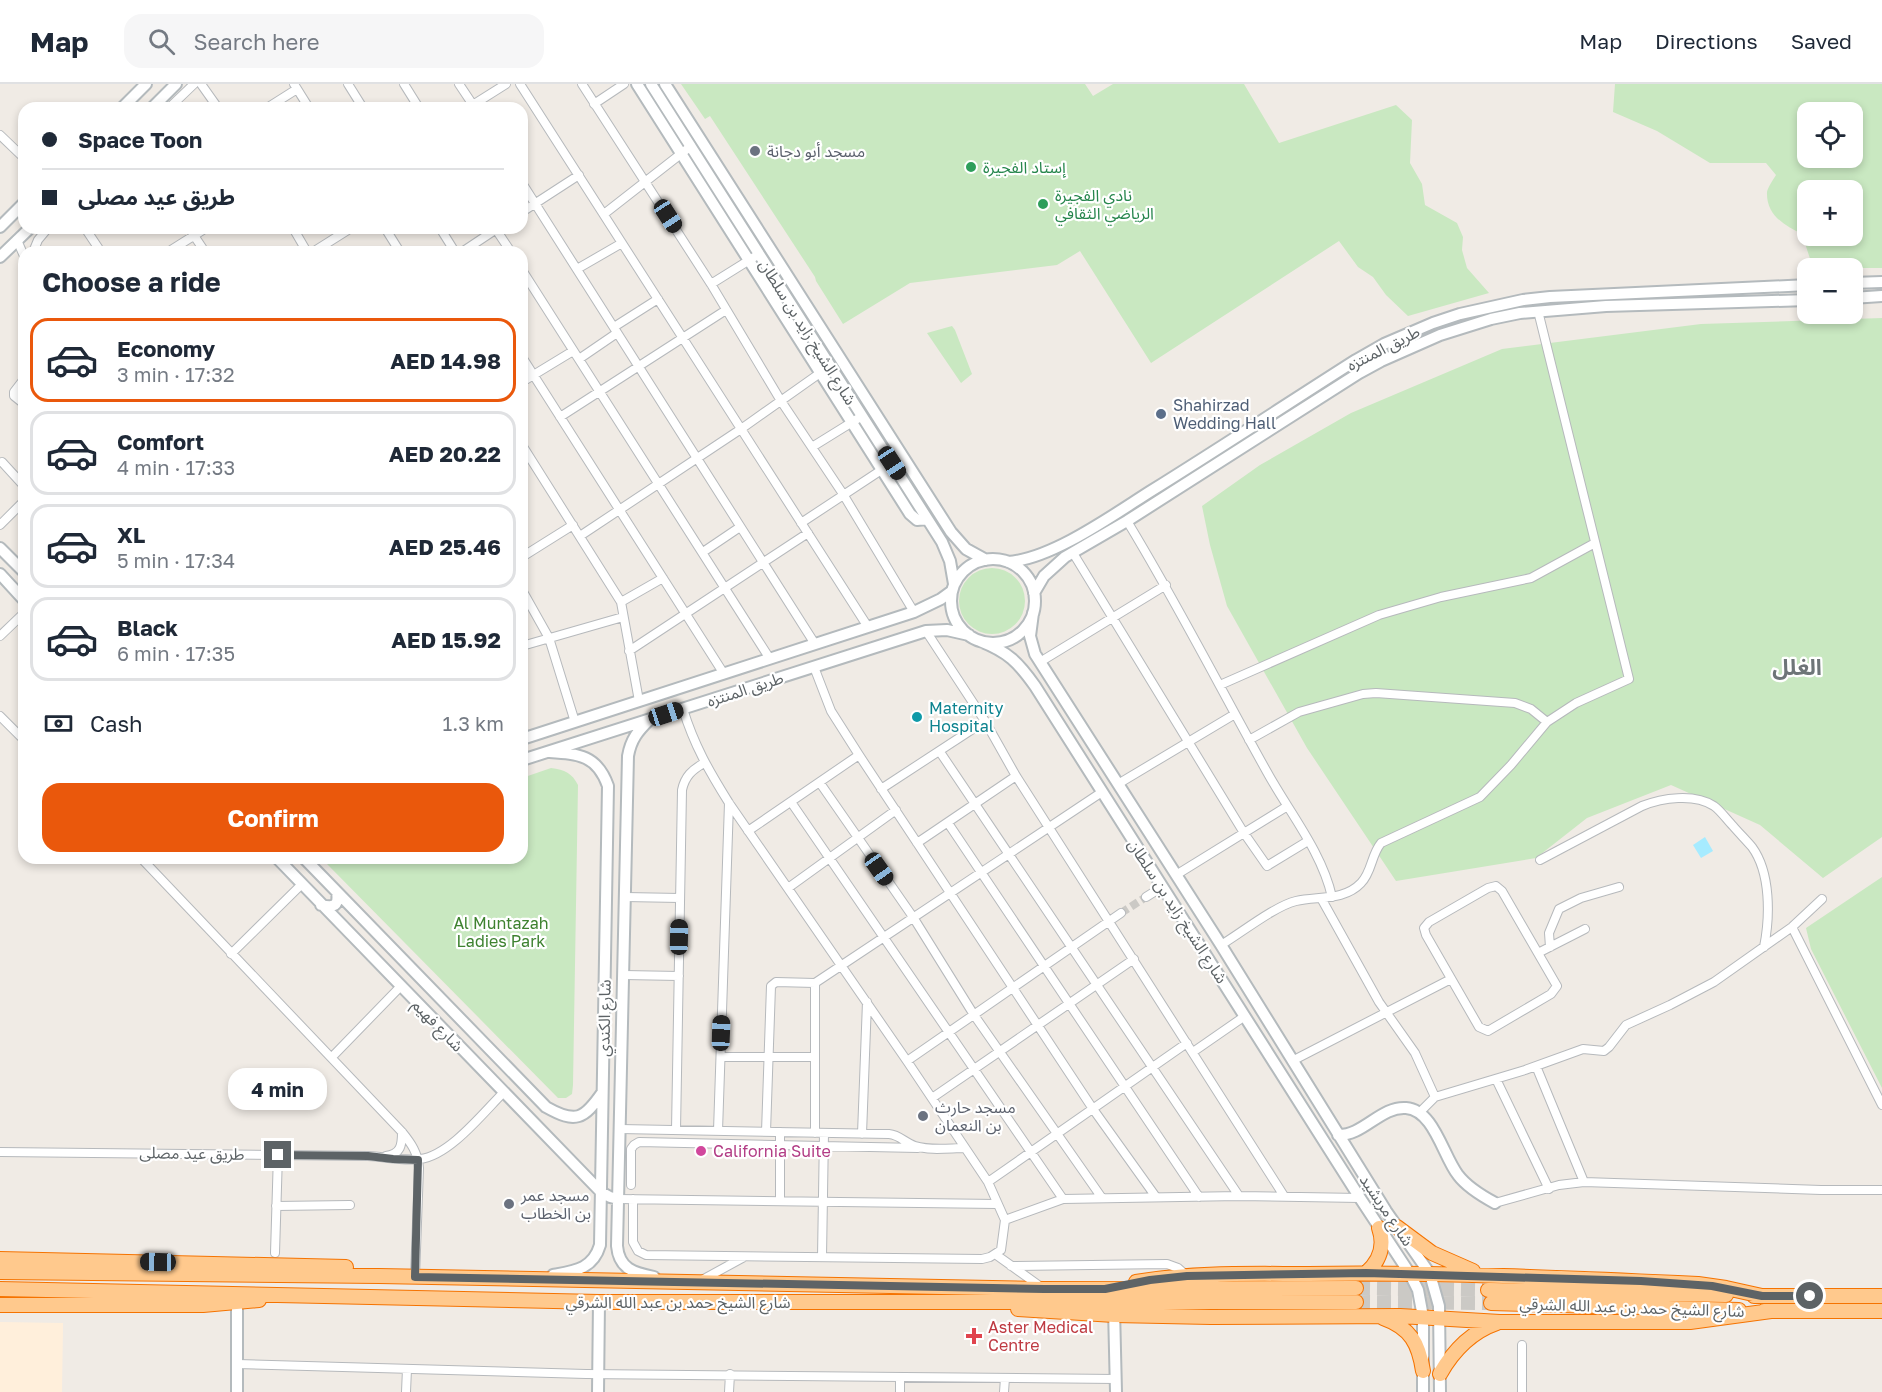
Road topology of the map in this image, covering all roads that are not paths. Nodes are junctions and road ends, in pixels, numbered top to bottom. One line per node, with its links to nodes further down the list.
1 (146, 84): 16 (street)
2 (176, 84): 17 (street)
3 (194, 84): 18 (street)
4 (201, 84): 19 (street)
5 (348, 84): 22 (street)
6 (404, 84): 23 (street)
7 (459, 84): 24 (street)
8 (506, 84): 25 (street)
9 (520, 84): 31 (street)
10 (582, 84): 26 (street)
11 (624, 84): 26 (street)
12 (637, 84): 30 (street)
13 (651, 84): 28 (street, شارع الشيخ زايد بن سلطان)
14 (665, 84): 110 (street, شارع الشيخ زايد بن سلطان)
15 (295, 86): 20 (street); 21 (street)
16 (128, 102)
17 (158, 102)
18 (176, 102)
19 (214, 102)
20 (275, 102)
21 (305, 102)
22 (359, 102)
23 (415, 102)
24 (469, 102)
25 (479, 102)
26 (594, 104): 32 (street)
27 (0, 135): 29 (street)
28 (691, 146): 30 (street); 51 (street, شارع الشيخ زايد بن سلطان)
29 (18, 152)
30 (682, 154): 32 (street); 53 (street)
31 (579, 175): 34 (street); 37 (street)
32 (646, 183): 37 (street); 58 (street)
33 (528, 193): 34 (street)
34 (535, 204): 35 (street); 54 (street)
35 (528, 208)
36 (18, 209): 38 (street)
37 (604, 214): 45 (street)
38 (0, 227)
39 (24, 234): 44 (street)
40 (197, 234): 43 (street)
41 (342, 234): 49 (street)
42 (488, 234): 50 (street)
43 (194, 236): 47 (street); 48 (street)
44 (17, 240): 46 (street); 52 (street)
45 (622, 243): 54 (street); 63 (street)
46 (20, 246)
47 (178, 246)
48 (201, 246)
49 (322, 246)
50 (471, 246)
51 (759, 254): 53 (street); 74 (street, شارع الشيخ زايد بن سلطان)
52 (0, 257)
53 (749, 260): 58 (street); 75 (street)
54 (577, 269): 68 (street)
55 (528, 280): 70 (street)
56 (1882, 282): 57 (street)
57 (1863, 283)
58 (711, 284): 66 (street)
59 (1797, 285): 60 (street, طريق المنتزه)
60 (1718, 288): 65 (street); 111 (street, طريق المنتزه)
61 (1882, 296): 62 (street)
62 (1863, 297)
63 (658, 299): 68 (street); 69 (street)
64 (1797, 300): 65 (street, طريق المنتزه)
65 (1694, 305): 67 (street, طريق المنتزه)
66 (726, 310): 69 (street); 81 (street)
67 (1539, 310): 98 (street, طريق المنتزه); 105 (street)
68 (615, 330): 71 (street); 73 (street)
69 (682, 338): 73 (street); 85 (street)
70 (573, 351): 71 (street); 76 (street)
71 (579, 358): 79 (street)
72 (528, 366): 76 (street)
73 (638, 366): 79 (street); 88 (street)
74 (830, 366): 75 (street); 82 (street, شارع الشيخ زايد بن سلطان)
75 (820, 373): 81 (street); 84 (street)
76 (534, 375): 77 (street); 83 (street)
77 (528, 378)
78 (18, 387): 80 (street)
79 (600, 392): 83 (street); 93 (street)
80 (18, 399)
81 (781, 401): 85 (street); 86 (street)
82 (862, 416): 84 (street); 90 (street, شارع الشيخ زايد بن سلطان)
83 (561, 417): 96 (street)
84 (852, 423): 86 (street); 91 (street)
85 (741, 429): 88 (street); 99 (street)
86 (812, 447): 94 (street)
87 (528, 455): 101 (street)
88 (697, 459): 93 (street); 102 (street)
89 (2, 462): 92 (street)
90 (892, 463): 91 (street); 97 (street, شارع الشيخ زايد بن سلطان)
91 (882, 470): 94 (street); 97 (street)
92 (18, 479)
93 (659, 484): 96 (street); 108 (street)
94 (843, 494): 99 (street); 123 (street)
95 (18, 507): 100 (street)
96 (619, 509): 104 (street); 115 (street)
97 (927, 519): 117 (street, شارع الشيخ زايد بن سلطان)
98 (1127, 521): 109 (street, طريق المنتزه); 116 (street)
99 (801, 523): 103 (street)
100 (0, 525)
101 (573, 525): 104 (street); 107 (street)
102 (740, 527): 108 (street); 112 (street)
103 (808, 533): 112 (street); 129 (street)
104 (580, 536): 122 (street)
105 (1595, 543): 142 (street); 150 (street)
106 (0, 548): 113 (street)
107 (528, 552)
108 (703, 552): 118 (street)
109 (1073, 553): 119 (street, طريق المنتزه); 127 (street)
110 (986, 560): 111 (street); 117 (street)
111 (1008, 562): 119 (street)
112 (763, 563): 118 (street); 136 (street)
113 (18, 566)
114 (0, 574): 120 (street)
115 (663, 578): 122 (street); 125 (street)
116 (1166, 585): 127 (street); 142 (street)
117 (953, 587): 123 (street, طريق المنتزه); 131 (street)
118 (726, 588): 125 (street); 138 (street)
119 (1034, 593): 124 (street)
120 (18, 594)
121 (528, 601): 133 (street)
122 (621, 602): 126 (street)
123 (914, 612): 129 (street, طريق المنتزه)
124 (1033, 612): 134 (street); 139 (street, شارع الشيخ زايد بن سلطان)
125 (686, 613): 137 (street); 141 (street)
126 (623, 617): 133 (street); 137 (street)
127 (1113, 617): 139 (street); 154 (street)
128 (18, 619): 132 (street)
129 (868, 627): 136 (street, طريق المنتزه)
130 (926, 631): 131 (street, طريق المنتزه); 140 (street, طريق المنتزه); 148 (street)
131 (969, 635): 134 (street)
132 (0, 636)
133 (549, 638): 135 (street); 149 (street)
134 (980, 641): 164 (street, شارع الشيخ زايد بن سلطان)
135 (528, 644)
136 (815, 644): 138 (street, طريق المنتزه)
137 (629, 651): 143 (street)
138 (770, 659): 141 (street, طريق المنتزه)
139 (1040, 662): 162 (street, شارع الشيخ زايد بن سلطان)
140 (814, 667): 144 (street, طريق المنتزه); 157 (street)
141 (724, 674): 143 (street, طريق المنتزه)
142 (1220, 685): 145 (street)
143 (639, 701): 149 (street, طريق المنتزه)
144 (683, 709): 147 (street, طريق المنتزه); 159 (street)
145 (1235, 714): 153 (street); 154 (street)
146 (0, 716): 151 (street)
147 (650, 720): 155 (street, طريق المنتزه); 192 (street, شارع الكندي)
148 (985, 721): 156 (street); 160 (street)
149 (575, 722): 152 (street, طريق المنتزه)
150 (1547, 722): 153 (street); 194 (street)
151 (18, 734)
152 (528, 737)
153 (1249, 740): 168 (street)
154 (1189, 742): 162 (street); 173 (street)
155 (549, 752): 158 (street, طريق المنتزه); 237 (street, شارع الكندي)
156 (940, 752): 163 (street); 167 (street)
157 (859, 755): 161 (street); 163 (street)
158 (528, 758)
159 (704, 763): 166 (street); 195 (street)
160 (1016, 776): 167 (street); 171 (street)
161 (820, 783): 165 (street); 174 (street)
162 (1118, 784): 185 (street, شارع الشيخ زايد بن سلطان)
163 (881, 789): 169 (street)
164 (1102, 792): 171 (street); 187 (street, شارع الشيخ زايد بن سلطان)
165 (791, 802): 172 (street); 178 (street)
166 (729, 803): 172 (street); 232 (street)
167 (976, 804): 170 (street); 177 (street)
168 (1286, 807): 173 (street); 175 (street)
169 (896, 810): 174 (street); 176 (street)
170 (948, 823): 176 (street); 184 (street)
171 (1049, 826): 177 (street); 201 (street)
172 (748, 831): 190 (street)
173 (1244, 833): 175 (street); 185 (street)
174 (857, 838): 178 (street); 200 (street)
175 (1308, 841): 194 (street)
176 (917, 843): 191 (street)
177 (1009, 854): 184 (street); 206 (street)
178 (829, 858): 190 (street); 204 (street)
179 (1540, 860): 208 (street)
180 (147, 864): 210 (street)
181 (282, 864): 186 (street, شارع فهيم)
182 (310, 864): 189 (street, شارع فهيم)
183 (319, 864): 189 (street)
184 (981, 873): 191 (street); 213 (street)
185 (1176, 875): 205 (street, شارع الشيخ زايد بن سلطان)
186 (302, 884): 198 (street, شارع فهيم); 210 (street)
187 (1162, 887): 193 (street); 225 (street, شارع الشيخ زايد بن سلطان)
188 (1619, 887): 207 (street)
189 (334, 888): 198 (street); 244 (street, شارع فهيم)
190 (788, 888): 212 (street)
191 (950, 893): 200 (street); 220 (street)
192 (626, 897): 195 (street); 214 (street, شارع الكندي)
193 (1146, 897)
194 (1332, 897): 196 (street)
195 (680, 898): 215 (street)
196 (1321, 898): 205 (street); 223 (street)
197 (1822, 899): 202 (street)
198 (321, 905): 219 (street, شارع فهيم)
199 (1121, 913): 201 (street)
200 (913, 917): 204 (street); 224 (street)
201 (1110, 920): 206 (street); 211 (street)
202 (1792, 927): 208 (street); 248 (street)
203 (1585, 929): 207 (street)
204 (883, 936): 212 (street); 227 (street)
205 (1221, 945): 236 (street, شارع الشيخ زايد بن سلطان)
206 (1071, 947): 213 (street); 218 (street)
207 (1550, 947): 209 (street)
208 (1764, 947): 239 (street)
209 (1539, 953): 216 (street); 216 (street)
210 (231, 954): 231 (street)
211 (1134, 959): 218 (street); 228 (street)
212 (840, 964): 217 (street); 221 (street)
213 (1044, 966): 220 (street); 222 (street)
214 (624, 975): 215 (street); 238 (street, شارع الكندي)
215 (679, 976): 252 (street)
216 (1451, 979): 223 (street)
217 (815, 983): 233 (street); 234 (street)
218 (1097, 985): 222 (street); 240 (street)
219 (400, 987): 231 (street); 245 (street, شارع فهيم)
220 (1013, 988): 224 (street); 226 (street)
221 (867, 1002): 235 (street); 259 (street)
222 (1069, 1004): 226 (street); 243 (street)
223 (1387, 1013): 236 (street); 246 (street)
224 (974, 1015): 227 (street); 229 (street)
225 (1245, 1017): 230 (street); 282 (street, شارع الشيخ زايد بن سلطان)
226 (1038, 1025): 229 (street); 249 (street)
227 (948, 1032): 235 (street); 241 (street)
228 (1187, 1043): 230 (street); 240 (street)
229 (999, 1052): 241 (street); 260 (street)
230 (1193, 1052): 278 (street)
231 (332, 1057): 254 (street)
232 (721, 1057): 233 (street); 253 (street)
233 (769, 1057): 234 (street); 255 (street)
234 (815, 1057): 257 (street)
235 (907, 1060): 247 (street)
236 (1292, 1061): 261 (street, شارع الشيخ زايد بن سلطان)
237 (604, 1065): 238 (street); 244 (street, شارع الكندي)
238 (622, 1066): 251 (street, شارع الكندي)
239 (1536, 1066): 242 (street); 272 (street)
240 (1152, 1067): 243 (street); 277 (street)
241 (974, 1069): 247 (street); 267 (street)
242 (1496, 1079): 246 (street); 274 (street)
243 (1125, 1087): 249 (street); 280 (street)
244 (603, 1092): 276 (street, شارع الكندي)
245 (503, 1093): 270 (street, طريق عيد مصلى); 276 (street, شارع فهيم)
246 (1435, 1097): 250 (street)
247 (932, 1098): 265 (street)
248 (1882, 1105)
249 (1093, 1109): 260 (street); 279 (street)
250 (1419, 1113): 261 (street); 288 (street)
251 (620, 1129): 252 (street); 283 (street, شارع الكندي)
252 (676, 1130): 253 (street)
253 (718, 1131): 255 (street)
254 (402, 1132): 269 (street); 270 (street)
255 (766, 1132): 256 (street)
256 (780, 1132): 257 (street); 262 (street)
257 (815, 1133): 258 (street)
258 (824, 1133): 259 (street); 263 (street)
259 (862, 1134): 264 (street)
260 (1057, 1134): 267 (street); 281 (street)
261 (1338, 1135): 293 (street, شارع مريشيد)
262 (780, 1146): 263 (street); 273 (street); 286 (street)
263 (824, 1147): 264 (street); 287 (street)
264 (922, 1148): 265 (street)
265 (965, 1148): 271 (street)
266 (0, 1152): 268 (street, طريق عيد مصلى)
267 (1031, 1153): 271 (street); 285 (street)
268 (278, 1155): 269 (street, طريق عيد مصلى); 291 (street)
269 (379, 1156): 270 (street, طريق عيد مصلى)
270 (418, 1160): 310 (street)
271 (988, 1182): 289 (street)
272 (1584, 1182): 274 (street); 275 (street)
273 (631, 1185)
274 (1549, 1189): 288 (street)
275 (1882, 1190)
276 (601, 1192): 283 (street); 312 (street, شارع الكندي)
277 (1239, 1196): 278 (street); 280 (street)
278 (1284, 1196): 282 (street)
279 (1156, 1197): 280 (street); 281 (street)
280 (1199, 1197)
281 (1102, 1198): 285 (street)
282 (1360, 1198): 294 (street, شارع مريشيد)
283 (618, 1199): 284 (street); 313 (street, شارع الكندي)
284 (633, 1199): 286 (street); 297 (street)
285 (1064, 1199): 292 (street)
286 (780, 1201): 287 (street)
287 (823, 1201): 289 (street); 298 (street)
288 (1495, 1203)
289 (997, 1204): 292 (street)
290 (350, 1205): 291 (street)
291 (276, 1206): 295 (street)
292 (1005, 1220): 296 (street)
293 (1397, 1227): 305 (street, شارع مريشيد); 309 (highway)
294 (1379, 1228): 303 (highway); 304 (street, شارع مريشيد)
295 (275, 1253)
296 (995, 1254): 298 (street); 301 (street)
297 (745, 1256): 298 (street); 314 (street)
298 (822, 1257)
299 (0, 1259): 307 (highway)
300 (1147, 1264): 301 (street); 308 (street); 311 (street)
301 (1011, 1266): 317 (street)
302 (0, 1272): 307 (highway, شارع الشيخ حمد بن عبد الله الشرقي)
303 (1366, 1273): 304 (highway); 308 (highway)
304 (1410, 1274): 305 (highway); 322 (street, شارع مريشيد)
305 (1430, 1274): 306 (highway); 315 (street, شارع مريشيد); 322 (street)
306 (1453, 1275): 309 (highway); 315 (street)
307 (379, 1276): 310 (highway, شارع الشيخ حمد بن عبد الله الشرقي)
308 (1187, 1276): 311 (highway)
309 (1493, 1276): 320 (highway)
310 (415, 1277): 312 (highway, شارع الشيخ حمد بن عبد الله الشرقي)
311 (1162, 1278): 318 (highway)
312 (535, 1279): 313 (highway, شارع الشيخ حمد بن عبد الله الشرقي)
313 (671, 1282): 314 (highway, شارع الشيخ حمد بن عبد الله الشرقي)
314 (697, 1282): 317 (highway, شارع الشيخ حمد بن عبد الله الشرقي)
315 (1435, 1288): 331 (street); 332 (street, شارع مريشيد)
316 (0, 1289): 319 (highway, شارع الشيخ حمد بن عبد الله الشرقي)
317 (1044, 1289): 318 (highway, شارع الشيخ حمد بن عبد الله الشرقي)
318 (1105, 1289): 326 (highway, شارع الشيخ حمد بن عبد الله الشرقي)
319 (300, 1294): 323 (highway, شارع الشيخ حمد بن عبد الله الشرقي); 324 (highway)
320 (1762, 1296): 321 (highway, شارع الشيخ حمد بن عبد الله الشرقي); 327 (highway, شارع الشيخ حمد بن عبد الله الشرقي)
321 (1882, 1296)
322 (1420, 1300): 330 (street); 331 (street, شارع مريشيد)
323 (599, 1302): 326 (highway, شارع الشيخ حمد بن عبد الله الشرقي); 338 (street)
324 (237, 1303): 325 (highway); 335 (street)
325 (0, 1305)
326 (1114, 1309): 329 (highway); 343 (street)
327 (1771, 1311): 328 (highway, شارع الشيخ حمد بن عبد الله الشرقي); 333 (highway)
328 (1882, 1311)
329 (1372, 1315): 330 (highway); 337 (highway)
330 (1400, 1316): 331 (highway)
331 (1423, 1317): 332 (highway); 337 (street, شارع مريشيد)
332 (1439, 1317): 333 (highway); 340 (street, شارع مريشيد)
333 (1500, 1322): 340 (highway)
334 (1522, 1345): 353 (street)
335 (237, 1364): 336 (street); 344 (street)
336 (407, 1369): 338 (street); 345 (street)
337 (1423, 1371): 351 (street, شارع مريشيد)
338 (598, 1374): 339 (street); 346 (street)
339 (730, 1374): 341 (street); 347 (street)
340 (1440, 1374): 352 (street, شارع مريشيد)
341 (900, 1377): 342 (street); 348 (street)
342 (1005, 1378): 343 (street); 349 (street)
343 (1116, 1379): 350 (street)
344 (237, 1392)
345 (406, 1392)
346 (598, 1392)
347 (729, 1392)
348 (900, 1392)
349 (1004, 1392)
350 (1116, 1392)
351 (1423, 1392)
352 (1440, 1392)
353 (1522, 1392)

